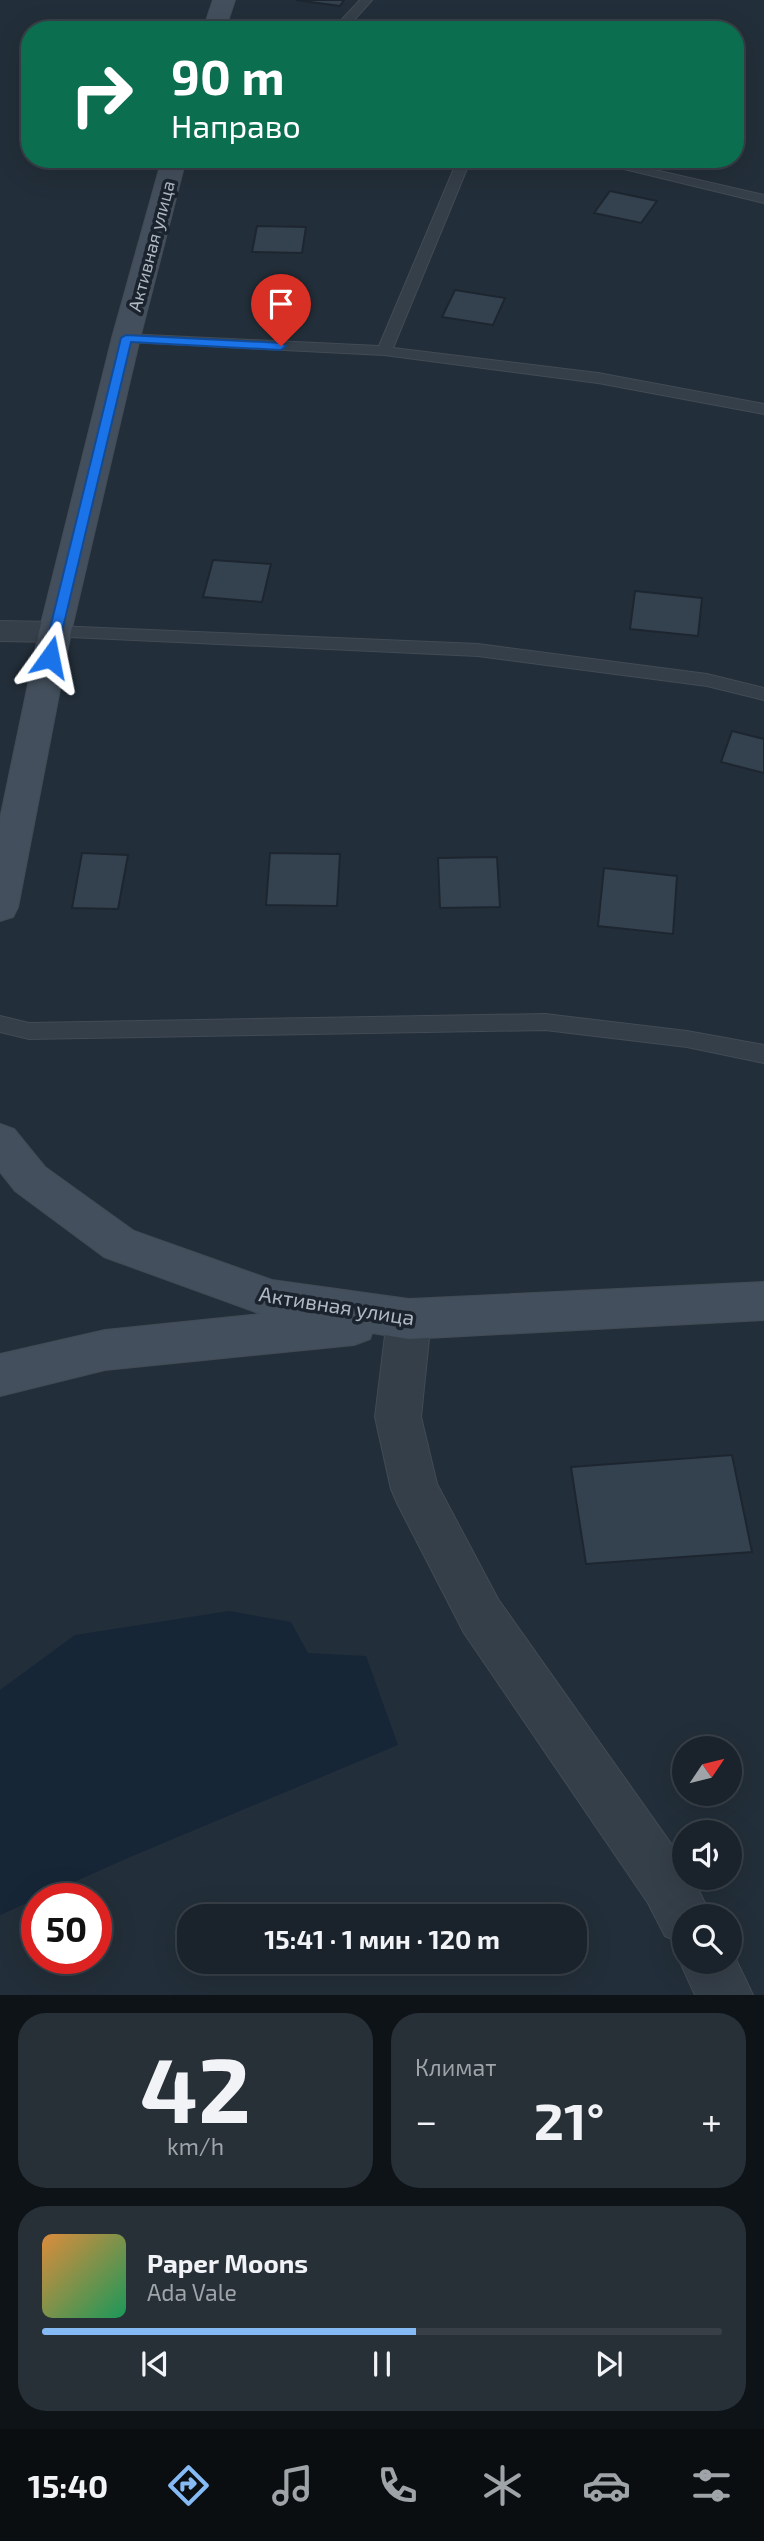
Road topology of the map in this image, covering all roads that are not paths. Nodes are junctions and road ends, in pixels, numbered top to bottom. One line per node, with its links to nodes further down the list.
1 (224, 0): 3 (main road)
2 (366, 0): 4 (lane)
3 (217, 21)
4 (346, 21)
5 (172, 168): 9 (main road, Активная улица)
6 (461, 168): 10 (lane)
7 (628, 168): 8 (lane)
8 (764, 199)
9 (126, 338): 10 (lane); 13 (main road, Активная улица)
10 (384, 351): 11 (lane)
11 (764, 409)
12 (0, 631): 13 (street)
13 (55, 632): 14 (lane); 15 (main road, Активная улица)
14 (764, 694)
15 (0, 907)
16 (0, 1024): 17 (lane)
17 (764, 1054)
18 (0, 1141): 20 (main road, Активная улица)
19 (764, 1301): 20 (main road, Активная улица)
20 (409, 1319): 21 (main road); 22 (street)
21 (0, 1375)
22 (678, 1904)
23 (714, 1974): 24 (street)
24 (725, 1995)

